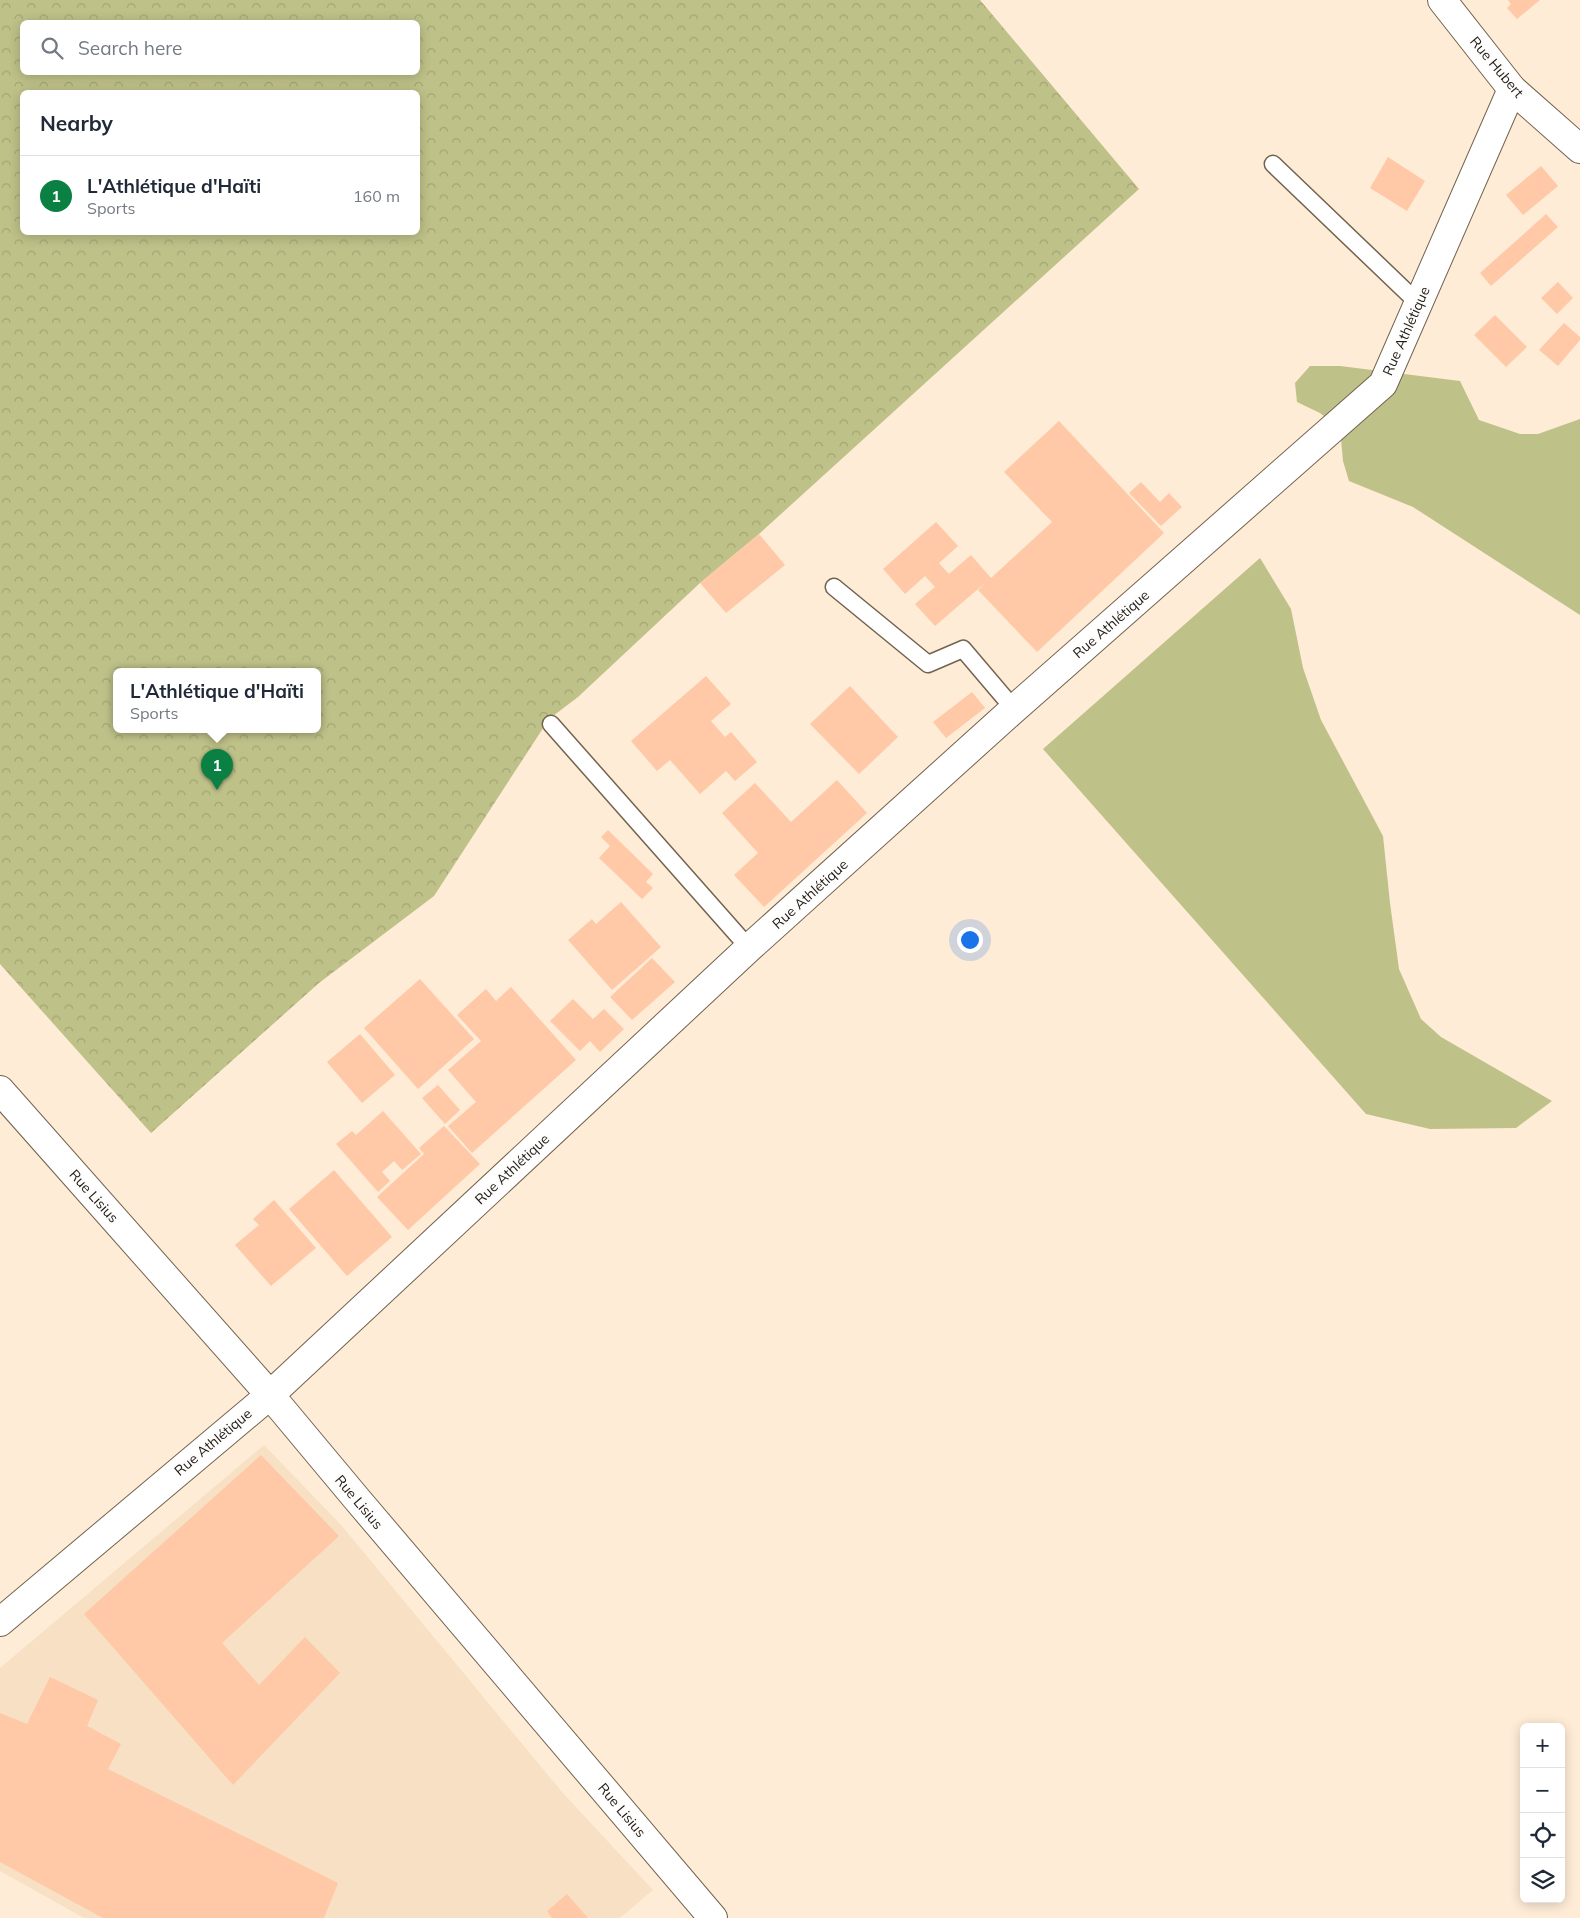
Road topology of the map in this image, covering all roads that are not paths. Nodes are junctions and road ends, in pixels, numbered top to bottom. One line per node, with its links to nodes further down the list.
1 (1442, 0): 2 (street, Rue Hubert)
2 (1512, 89): 3 (street, Rue Hubert); 5 (street, Rue Athlétique)
3 (1580, 149)
4 (1273, 164): 5 (lane)
5 (1418, 303): 7 (street, Rue Athlétique)
6 (834, 586): 7 (lane)
7 (1014, 709): 9 (street, Rue Athlétique)
8 (551, 724): 9 (lane)
9 (750, 948): 11 (street, Rue Athlétique)
10 (0, 1090): 11 (street, Rue Lisius)
11 (270, 1395): 12 (street, Rue Athlétique); 13 (street, Rue Lisius)
12 (0, 1622)
13 (713, 1918)

